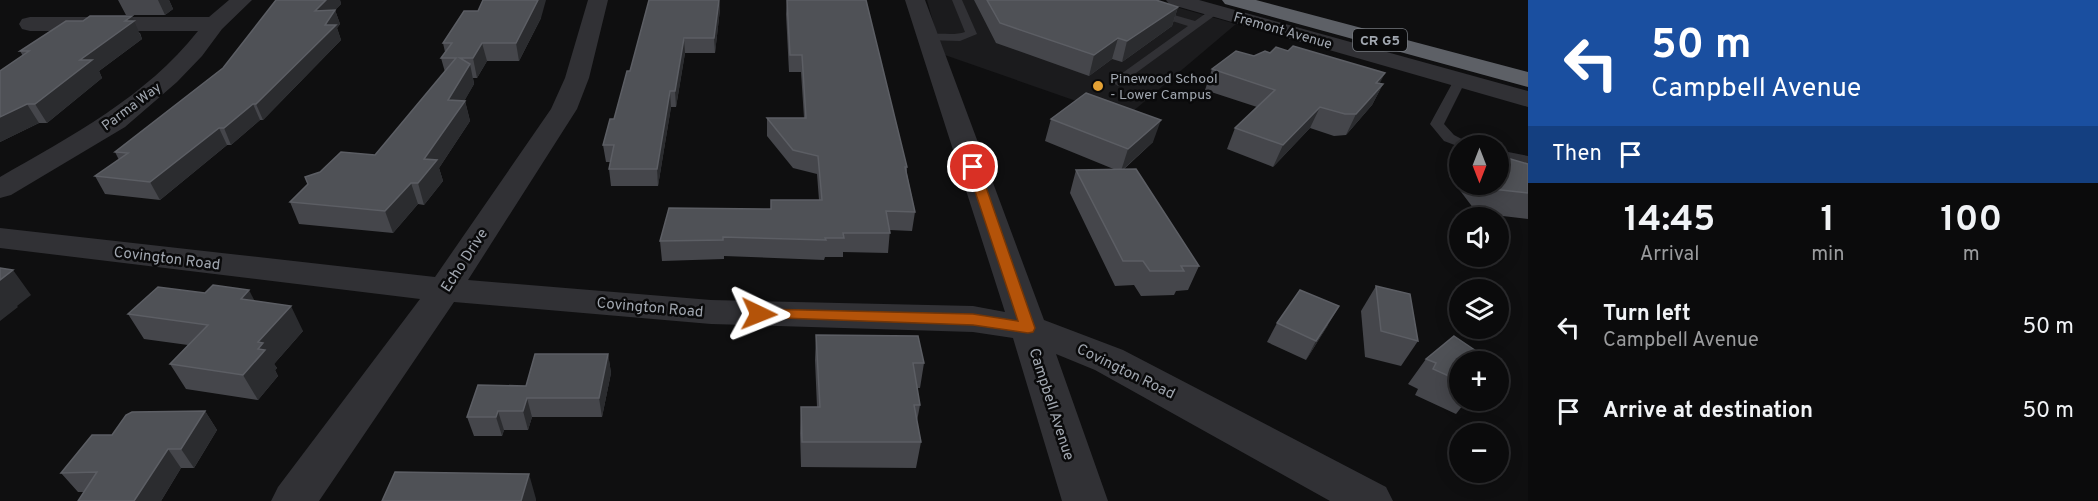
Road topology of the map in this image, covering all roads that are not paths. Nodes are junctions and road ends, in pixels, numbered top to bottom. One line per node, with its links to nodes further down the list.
1 (242, 0): 10 (street, Parma Way)
2 (598, 0): 23 (street, Echo Drive)
3 (915, 0): 12 (street, Campbell Avenue)
4 (957, 0): 12 (lane)
5 (1111, 0): 11 (lane)
6 (1176, 0): 8 (street, Fremont Avenue)
7 (1287, 0): 13 (highway, CR G5)
8 (1224, 6): 11 (lane); 14 (street, Fremont Avenue); 15 (highway, CR G5)
9 (30, 24): 10 (street)
10 (214, 24): 21 (street, Parma Way)
11 (1195, 25): 16 (lane)
12 (928, 38): 24 (street, Campbell Avenue)
13 (1528, 64)
14 (1460, 80): 17 (street, Fremont Avenue); 18 (lane)
15 (1528, 80)
16 (1118, 82)
17 (1528, 99)
18 (1449, 138)
19 (1509, 156): 20 (lane)
20 (1528, 160)
21 (0, 189)
22 (0, 238): 23 (street, Covington Road)
23 (444, 290): 24 (street, Covington Road); 25 (street, Echo Drive)
24 (1028, 328): 26 (street, Campbell Avenue); 27 (street, Covington Road)
25 (294, 501)
26 (1085, 501)
27 (1370, 501)

